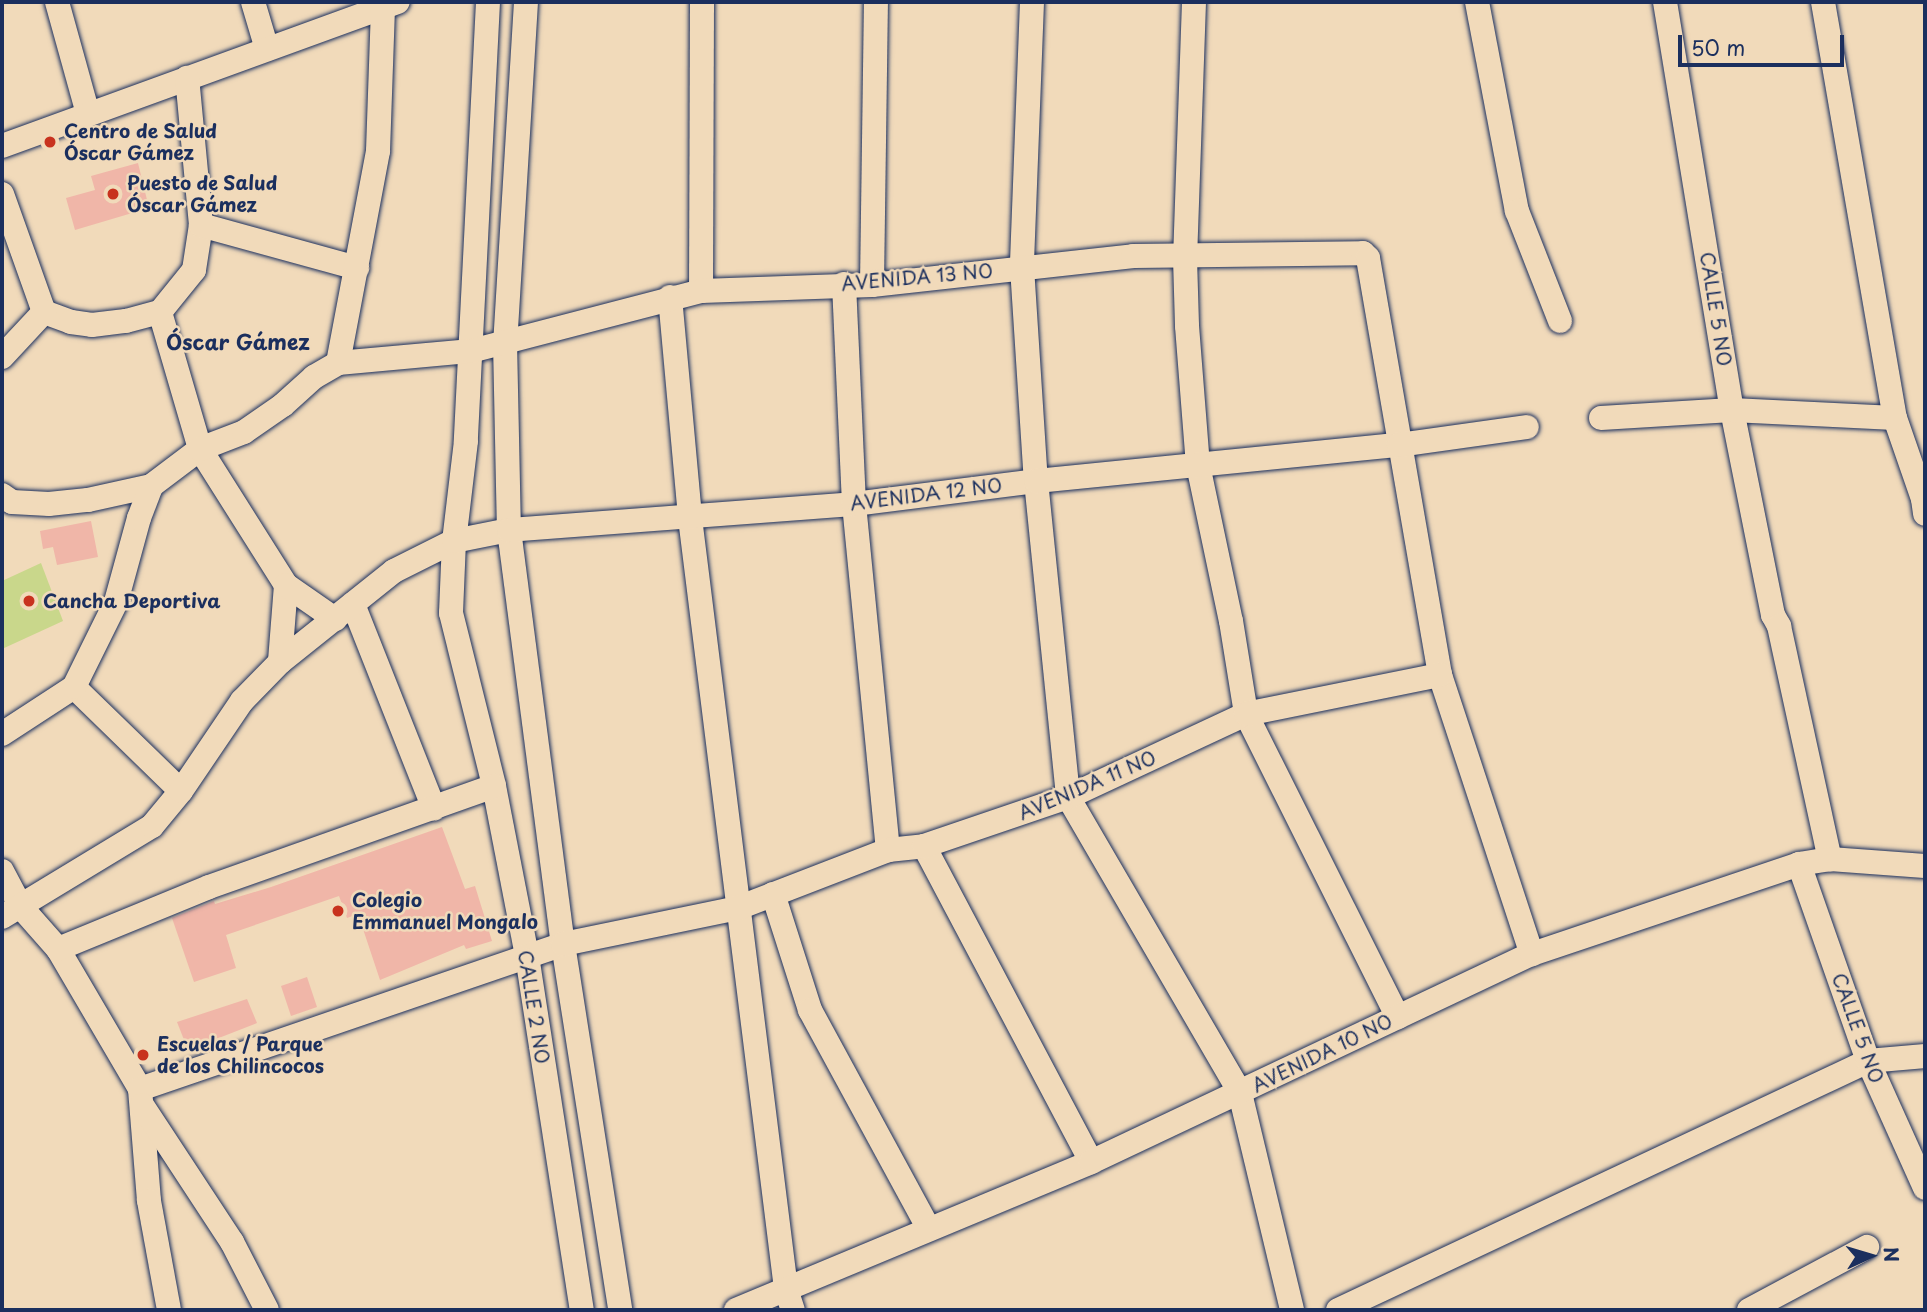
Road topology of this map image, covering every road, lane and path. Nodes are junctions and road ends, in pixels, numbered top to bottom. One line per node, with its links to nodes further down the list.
1 (57, 2): 15 (street)
2 (253, 2): 13 (street)
3 (488, 2): 30 (street, CALLE 2 NO)
4 (526, 2): 29 (street)
5 (702, 2): 24 (street)
6 (876, 2): 23 (street)
7 (1032, 2): 20 (street)
8 (1194, 2): 19 (street)
9 (1477, 2): 28 (street)
10 (1665, 2): 33 (street, CALLE 5 NO)
11 (1823, 2): 35 (street)
12 (391, 5): 13 (street); 21 (street)
13 (267, 49): 14 (street)
14 (187, 78): 15 (street); 18 (street)
15 (88, 114): 16 (street)
16 (2, 146)
17 (2, 194): 26 (street)
18 (201, 225): 21 (street); 27 (street)
19 (1185, 258): 20 (street, AVENIDA 13 NO); 37 (street, AVENIDA 13 NO); 39 (street)
20 (1022, 267): 23 (street, AVENIDA 13 NO); 40 (street)
21 (357, 268): 32 (street)
22 (844, 284): 23 (street, AVENIDA 13 NO); 24 (street, AVENIDA 13 NO); 43 (street)
23 (872, 285)
24 (701, 291): 25 (street, AVENIDA 13 NO)
25 (670, 297): 29 (street, AVENIDA 13 NO); 45 (street)
26 (44, 312): 27 (street); 31 (street)
27 (160, 312): 38 (street)
28 (1560, 321)
29 (505, 342): 30 (street, AVENIDA 13 NO); 46 (street)
30 (471, 351): 32 (street, AVENIDA 13 NO); 47 (street, CALLE 2 NO)
31 (2, 357)
32 (338, 363): 38 (street)
33 (1732, 410): 34 (street); 35 (street); 61 (street, CALLE 5 NO)
34 (1601, 418)
35 (1895, 418): 44 (street)
36 (1527, 427): 37 (street, AVENIDA 12 NO)
37 (1399, 445): 39 (street, AVENIDA 12 NO); 51 (street)
38 (201, 449): 41 (street); 48 (street)
39 (1198, 465): 40 (street, AVENIDA 12 NO); 53 (street)
40 (1036, 481): 43 (street, AVENIDA 12 NO); 57 (street)
41 (151, 486): 42 (street); 52 (street)
42 (2, 495)
43 (854, 503): 45 (street, AVENIDA 12 NO); 60 (street)
44 (1925, 504)
45 (690, 518): 46 (street, AVENIDA 12 NO); 66 (street)
46 (509, 530): 47 (street, AVENIDA 12 NO); 68 (street)
47 (454, 541): 49 (street, AVENIDA 12 NO); 55 (street, CALLE 2 NO)
48 (286, 585): 49 (street); 50 (street)
49 (344, 611): 50 (street, AVENIDA 12 NO); 58 (street)
50 (280, 662): 56 (street, AVENIDA 12 NO)
51 (1440, 675): 53 (street, AVENIDA 11 NO); 70 (street)
52 (74, 687): 54 (street); 56 (street)
53 (1246, 714): 57 (street, AVENIDA 11 NO); 72 (street)
54 (2, 734)
55 (495, 786): 58 (street); 71 (street, CALLE 2 NO)
56 (181, 791): 67 (street, AVENIDA 12 NO)
57 (1068, 797): 59 (street, AVENIDA 11 NO); 75 (street)
58 (434, 809): 69 (street)
59 (924, 846): 60 (street, AVENIDA 11 NO); 77 (street)
60 (888, 850): 65 (street, AVENIDA 11 NO)
61 (1830, 859): 62 (street, AVENIDA 10 NO); 63 (street, AVENIDA 10 NO)
62 (1799, 864): 70 (street, AVENIDA 10 NO); 74 (street, CALLE 5 NO)
63 (1925, 866)
64 (2, 871): 67 (street)
65 (773, 894): 66 (street, AVENIDA 11 NO); 79 (street)
66 (738, 908): 68 (street, AVENIDA 11 NO); 81 (street)
67 (11, 912): 69 (street)
68 (563, 944): 71 (street, AVENIDA 11 NO); 85 (street)
69 (58, 949): 76 (street)
70 (1532, 954): 72 (street, AVENIDA 10 NO)
71 (527, 956): 76 (street, AVENIDA 11 NO); 84 (street, CALLE 2 NO)
72 (1398, 1017): 75 (street, AVENIDA 10 NO)
73 (1925, 1056): 74 (street)
74 (1868, 1061): 78 (street, CALLE 5 NO); 88 (street)
75 (1240, 1093): 77 (street, AVENIDA 10 NO); 87 (street)
76 (141, 1097): 82 (street); 83 (street)
77 (1091, 1162): 79 (street, AVENIDA 10 NO)
78 (1925, 1188)
79 (929, 1229): 81 (street, AVENIDA 10 NO)
80 (1867, 1247): 89 (street)
81 (790, 1300): 86 (street, AVENIDA 10 NO)
82 (169, 1310)
83 (267, 1310)
84 (582, 1310)
85 (620, 1310)
86 (736, 1310)
87 (1292, 1310)
88 (1338, 1310)
89 (1749, 1310)

